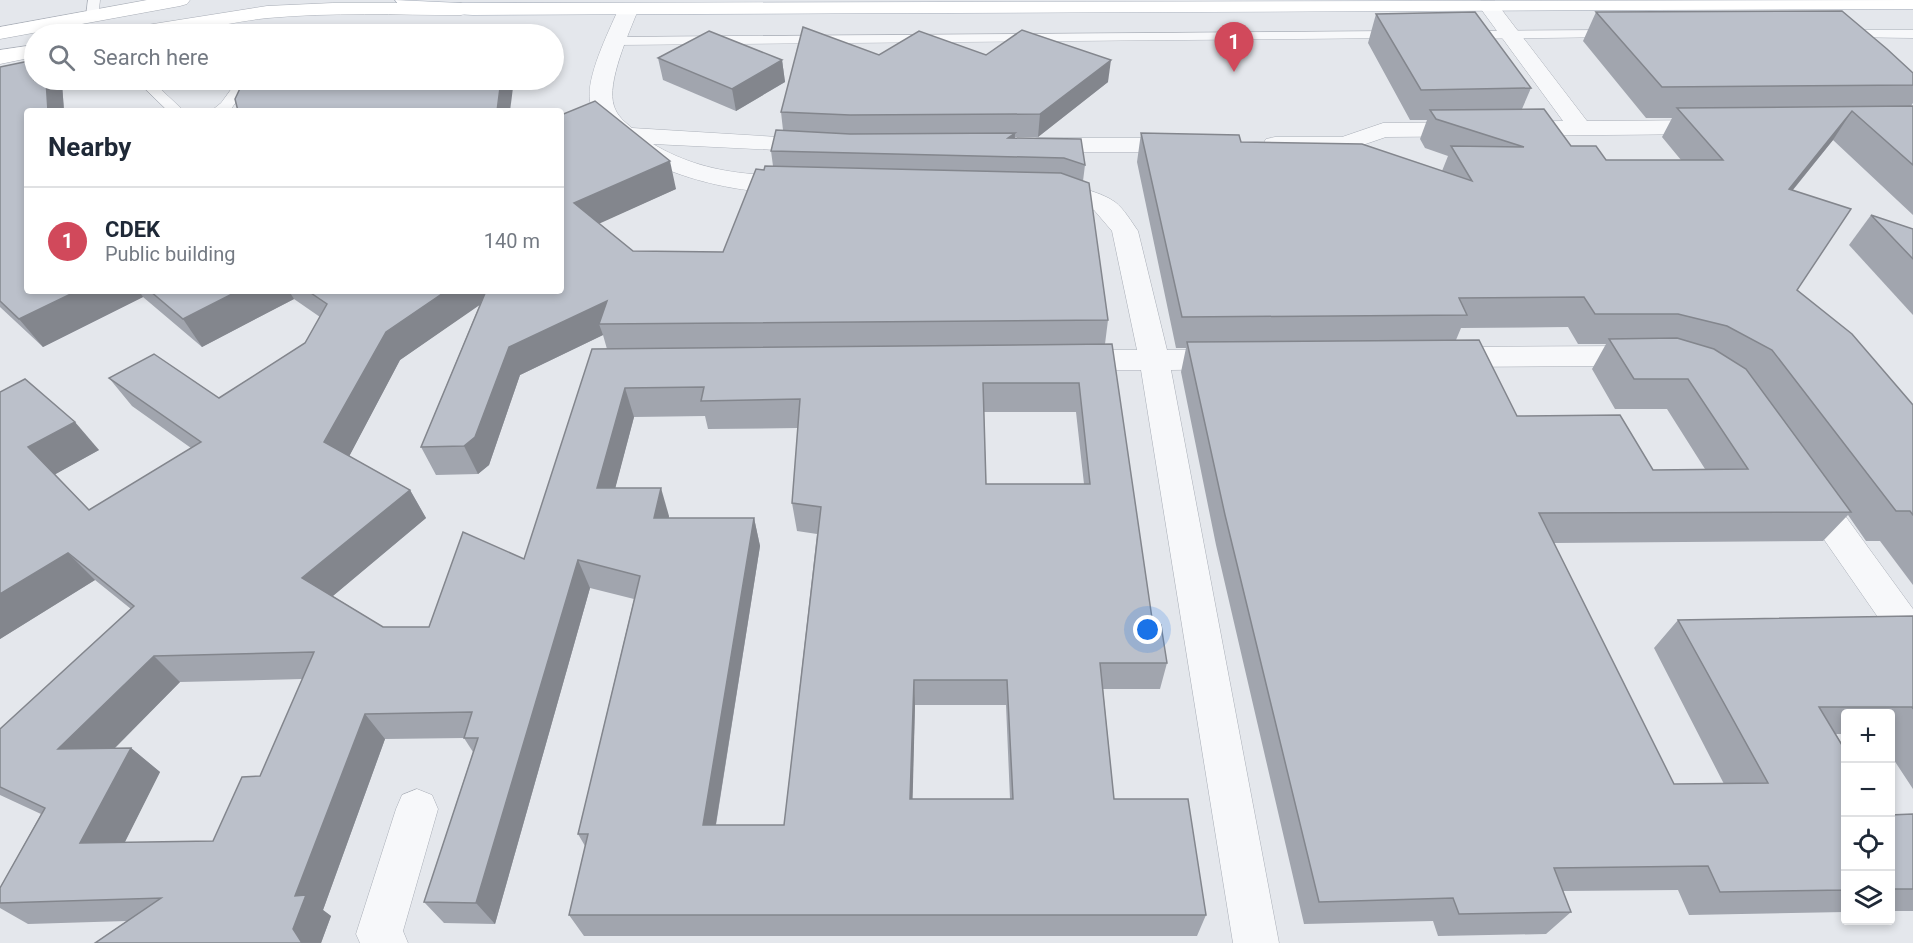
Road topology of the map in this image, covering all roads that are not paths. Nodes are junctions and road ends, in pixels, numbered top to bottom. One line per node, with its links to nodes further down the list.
1 (180, 0): 7 (main road)
2 (405, 0): 8 (main road)
3 (546, 0): 8 (main road)
4 (1793, 2): 5 (main road); 6 (main road); 13 (street)
5 (1913, 3)
6 (1488, 5): 9 (main road); 15 (street)
7 (94, 8): 10 (main road)
8 (462, 9): 9 (main road); 11 (main road)
9 (628, 10): 20 (street)
10 (34, 24)
11 (191, 24)
12 (24, 27): 14 (main road)
13 (1825, 28): 17 (lane); 23 (street)
14 (0, 33)
15 (1509, 34): 16 (lane); 19 (lane); 30 (street)
16 (1629, 34)
17 (1913, 34)
18 (1413, 35): 20 (lane)
19 (1449, 35)
20 (616, 41): 28 (street)
21 (24, 53): 22 (main road)
22 (0, 57)
23 (1859, 57)
24 (154, 90): 26 (lane)
25 (238, 90): 27 (lane)
26 (174, 108)
27 (223, 108)
28 (606, 125): 33 (street); 35 (street)
29 (1735, 127): 30 (street)
30 (1580, 128): 32 (street)
31 (1204, 144): 34 (street)
32 (1251, 144)
33 (840, 146)
34 (1016, 146)
35 (816, 185)
36 (1016, 190): 40 (street)
37 (1412, 357): 38 (street)
38 (1668, 357)
39 (1259, 359): 40 (street)
40 (1154, 360): 41 (street); 46 (street)
41 (1047, 361)
42 (1798, 476): 43 (street)
43 (1913, 638)
44 (417, 809): 45 (street)
45 (385, 943)
46 (1256, 943)

